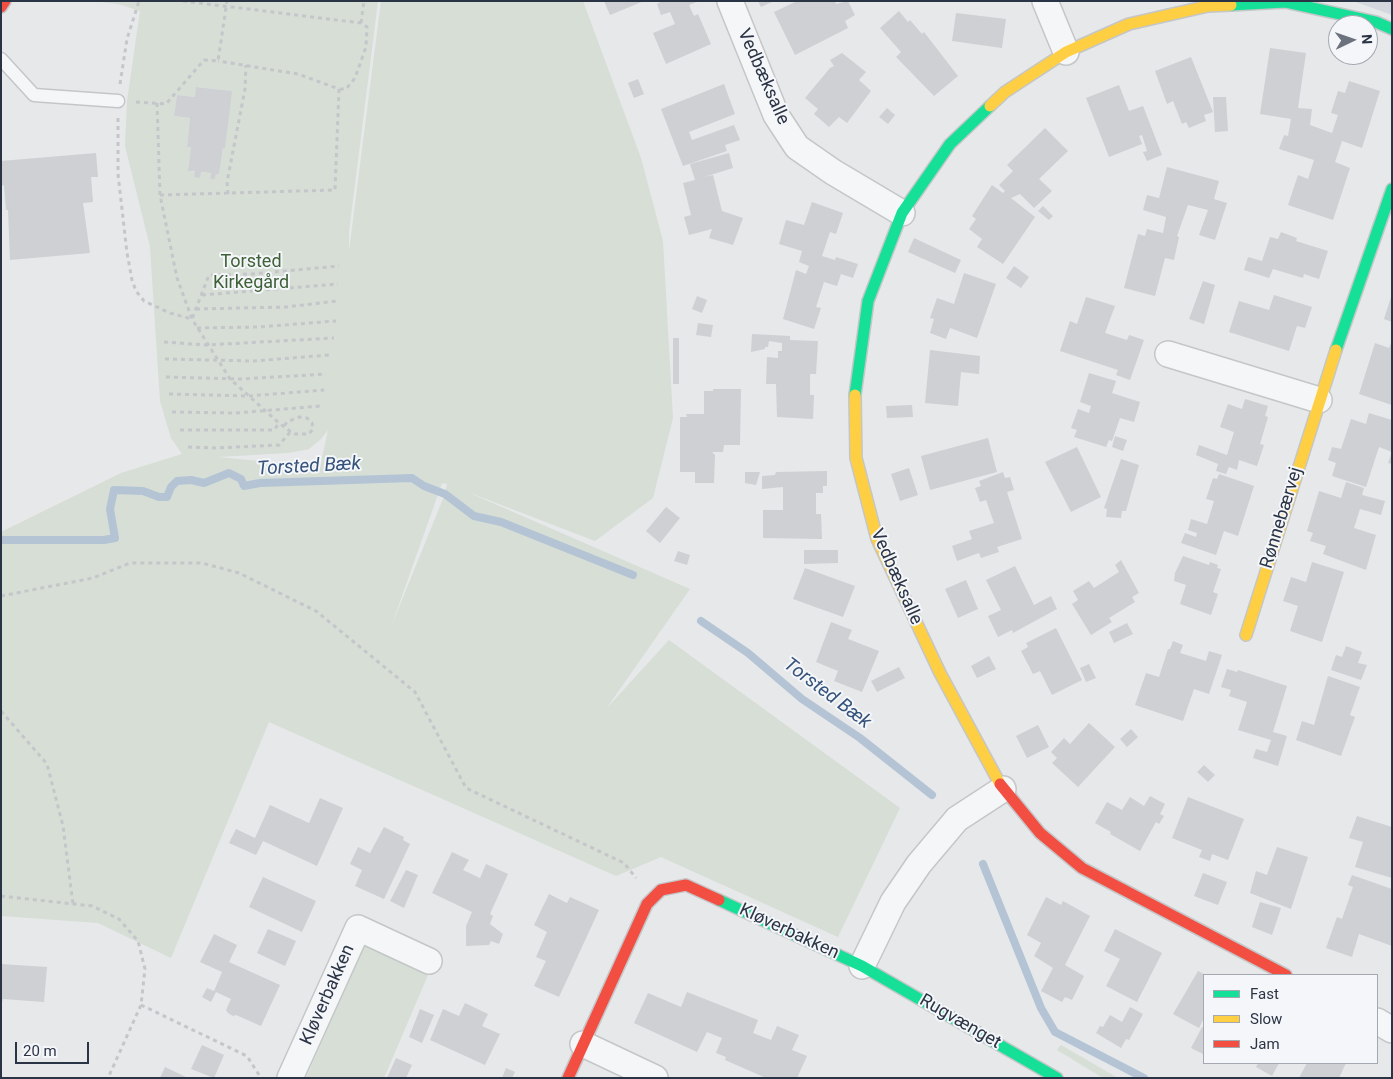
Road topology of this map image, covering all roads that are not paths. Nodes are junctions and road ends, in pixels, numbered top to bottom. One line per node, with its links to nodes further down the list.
1 (5, 1): 5 (street)
2 (730, 1): 11 (street, Vedbæksalle)
3 (1045, 1): 7 (street)
4 (1286, 2): 6 (street, Vedbæksalle); 7 (street, Vedbæksalle)
5 (1, 7)
6 (1392, 29)
7 (1066, 52): 11 (street, Vedbæksalle)
8 (1, 59): 9 (lane)
9 (118, 101)
10 (1392, 189): 13 (street, Rønnebærvej)
11 (902, 213): 15 (street, Vedbæksalle)
12 (1168, 354): 13 (street)
13 (1319, 400): 14 (street, Rønnebærvej)
14 (1246, 635)
15 (1003, 789): 17 (street); 18 (street, Vedbæksalle)
16 (429, 961): 22 (street, Kløverbakken)
17 (862, 966): 21 (street, Kløverbakken); 25 (street, Rugvænget)
18 (1284, 974)
19 (1378, 1022): 20 (street)
20 (1392, 1030)
21 (583, 1044): 23 (street); 24 (street)
22 (290, 1078)
23 (568, 1078)
24 (655, 1078)
25 (1057, 1078)

